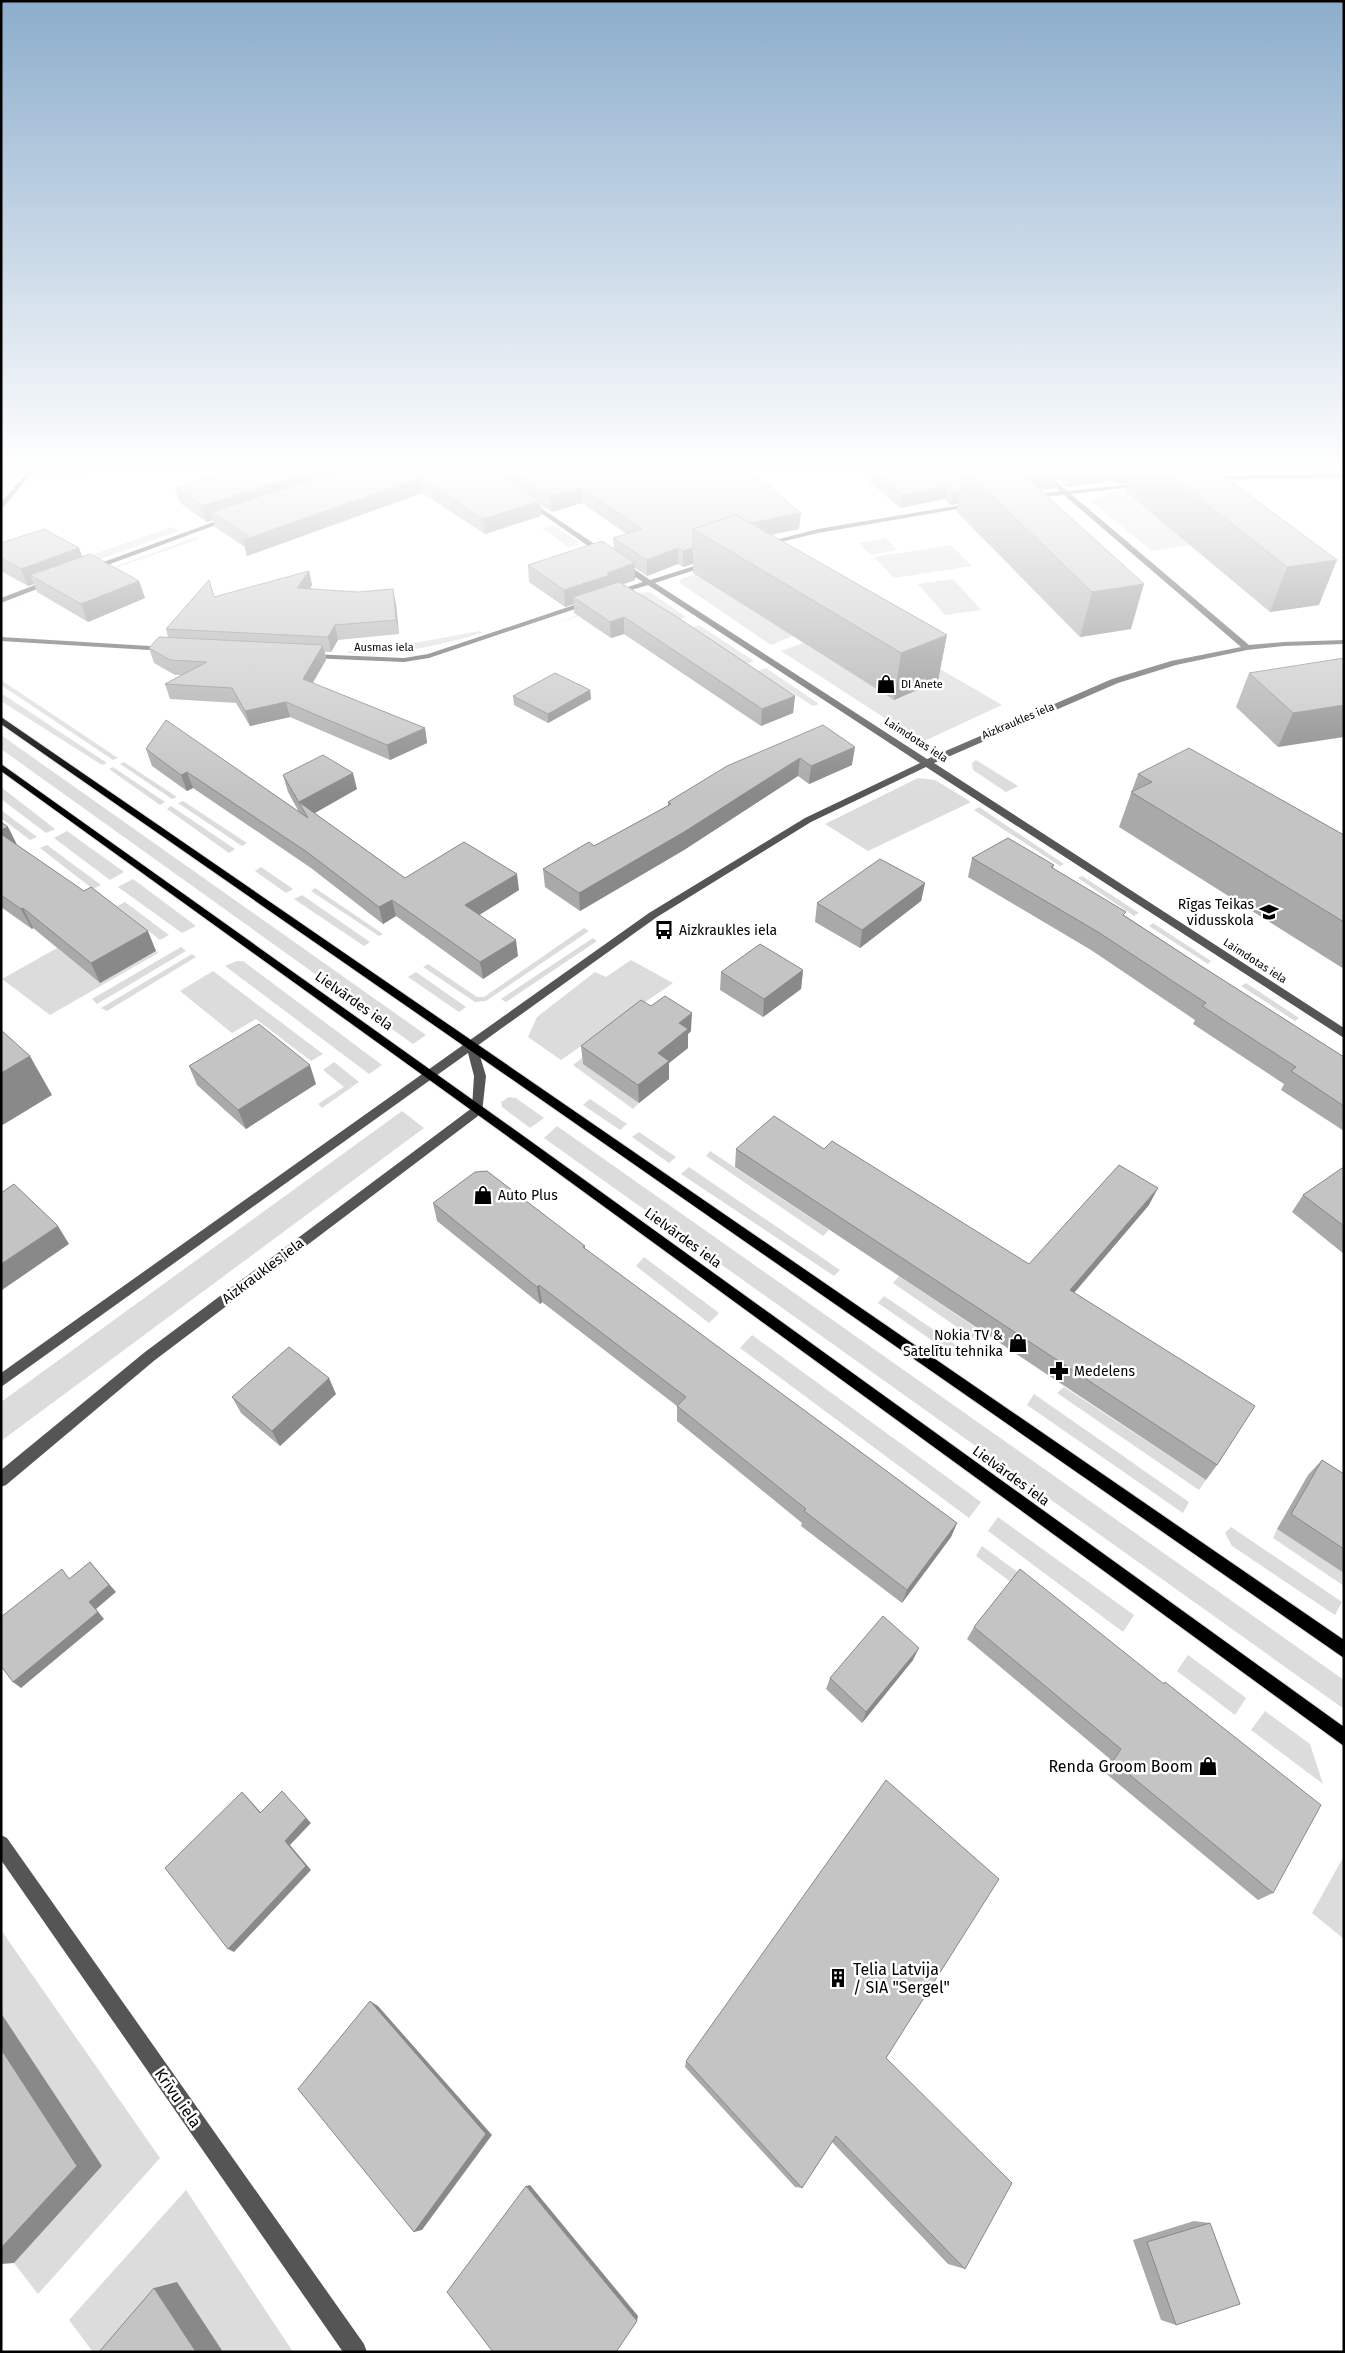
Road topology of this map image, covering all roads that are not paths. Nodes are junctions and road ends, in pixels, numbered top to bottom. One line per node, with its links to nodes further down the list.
1 (638, 576): 5 (street, Laimdotas iela)
2 (671, 576): 5 (street, Ausmas iela)
3 (1163, 576): 9 (street)
4 (62, 578): 6 (street)
5 (649, 583): 11 (street, Ausmas iela); 13 (street, Laimdotas iela)
6 (1, 601)
7 (1, 640): 10 (street)
8 (1344, 642): 9 (street, Aizkraukles iela)
9 (1248, 648): 13 (street, Aizkraukles iela)
10 (173, 649)
11 (297, 656)
12 (1, 720): 16 (main road)
13 (927, 762): 15 (street, Laimdotas iela); 16 (street, Aizkraukles iela)
14 (1, 767): 17 (main road, Lielvārdes iela)
15 (1344, 1034)
16 (471, 1045): 17 (street, Aizkraukles iela); 18 (street); 21 (main road)
17 (430, 1075): 18 (main road, Lielvārdes iela); 19 (street, Aizkraukles iela)
18 (478, 1110): 20 (street, Aizkraukles iela); 22 (main road, Lielvārdes iela)
19 (1, 1382)
20 (1, 1480)
21 (1344, 1650)
22 (1344, 1738)
23 (1, 1844): 24 (street, Krīvu iela)
24 (356, 2352)

